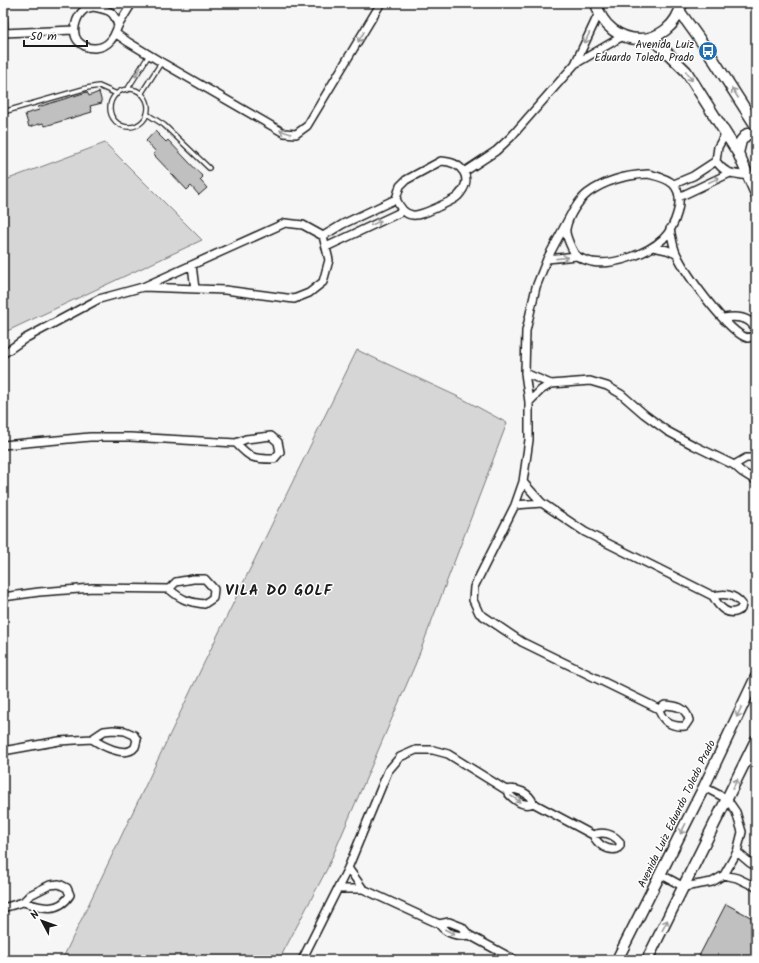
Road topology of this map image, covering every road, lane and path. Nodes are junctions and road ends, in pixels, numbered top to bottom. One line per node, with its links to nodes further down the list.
1 (132, 3): 8 (street)
2 (381, 3): 13 (street, one-way to 13)
3 (5, 4): 9 (lane)
4 (109, 6): 7 (street); 8 (street)
5 (598, 8): 10 (main road); 14 (street, one-way to 14)
6 (681, 8): 11 (main road); 20 (main road, one-way to 6)
7 (74, 30): 8 (street); 9 (street)
8 (117, 30): 12 (street)
9 (5, 32)
10 (623, 36): 11 (main road); 14 (street)
11 (652, 38): 21 (main road, one-way to 21)
12 (149, 55): 13 (street); 15 (lane, one-way to 15)
13 (161, 62): 17 (lane)
14 (575, 64): 26 (street)
15 (127, 90): 16 (lane); 17 (lane)
16 (118, 94): 18 (lane); 19 (lane)
17 (141, 94): 19 (lane)
18 (4, 112)
19 (147, 114): 25 (lane)
20 (756, 126)
21 (726, 133): 23 (main road); 24 (street)
22 (756, 134): 23 (main road)
23 (738, 153): 28 (main road)
24 (716, 161): 27 (street); 29 (street)
25 (209, 168)
26 (464, 172): 32 (street); 33 (street)
27 (730, 173): 28 (street); 31 (street, one-way to 27)
28 (752, 179): 30 (main road)
29 (674, 184): 31 (street); 34 (street)
30 (756, 194)
31 (679, 197): 35 (street)
32 (396, 199): 33 (street); 36 (street)
33 (403, 211): 37 (street, one-way to 33)
34 (571, 214): 40 (street); 41 (street)
35 (670, 229): 38 (street); 39 (street)
36 (322, 236): 37 (street); 42 (street)
37 (326, 247): 44 (street)
38 (653, 247): 39 (street); 40 (street)
39 (676, 254): 45 (street)
40 (577, 256): 41 (street, one-way to 40)
41 (547, 259): 47 (street)
42 (192, 265): 43 (street); 44 (street)
43 (143, 287): 44 (street); 46 (street)
44 (195, 289)
45 (724, 318)
46 (3, 354)
47 (525, 372): 48 (street); 49 (street)
48 (551, 384): 49 (street); 53 (street)
49 (529, 402): 55 (street)
50 (236, 444): 50 (street); 51 (street)
51 (3, 445)
52 (756, 458): 53 (street)
53 (734, 464): 54 (street)
54 (756, 480)
55 (523, 482): 56 (street); 57 (street)
56 (542, 503): 57 (street); 59 (street)
57 (515, 505): 62 (street)
58 (169, 589): 58 (street); 60 (street)
59 (713, 596)
60 (3, 597)
61 (756, 677): 66 (main road, Avenida Luiz Eduardo Toledo Prado, one-way to 66)
62 (659, 709)
63 (92, 740): 63 (street); 65 (street)
64 (756, 740): 67 (main road, one-way to 64)
65 (3, 751)
66 (704, 787): 67 (street); 72 (main road, Avenida Luiz Eduardo Toledo Prado, one-way to 72)
67 (727, 799): 69 (street); 74 (main road)
68 (593, 835): 71 (street)
69 (738, 852): 70 (street); 73 (street)
70 (756, 866)
71 (348, 868): 76 (street); 77 (street)
72 (660, 874): 74 (street); 82 (main road, Avenida Luiz Eduardo Toledo Prado)
73 (724, 875): 74 (street); 75 (street)
74 (684, 887): 83 (main road, one-way to 74)
75 (756, 887)
76 (363, 889): 77 (street); 81 (street)
77 (338, 890): 80 (street)
78 (22, 902): 78 (street); 79 (street)
79 (3, 908)
80 (302, 960)
81 (515, 960)
82 (616, 960)
83 (647, 960)

